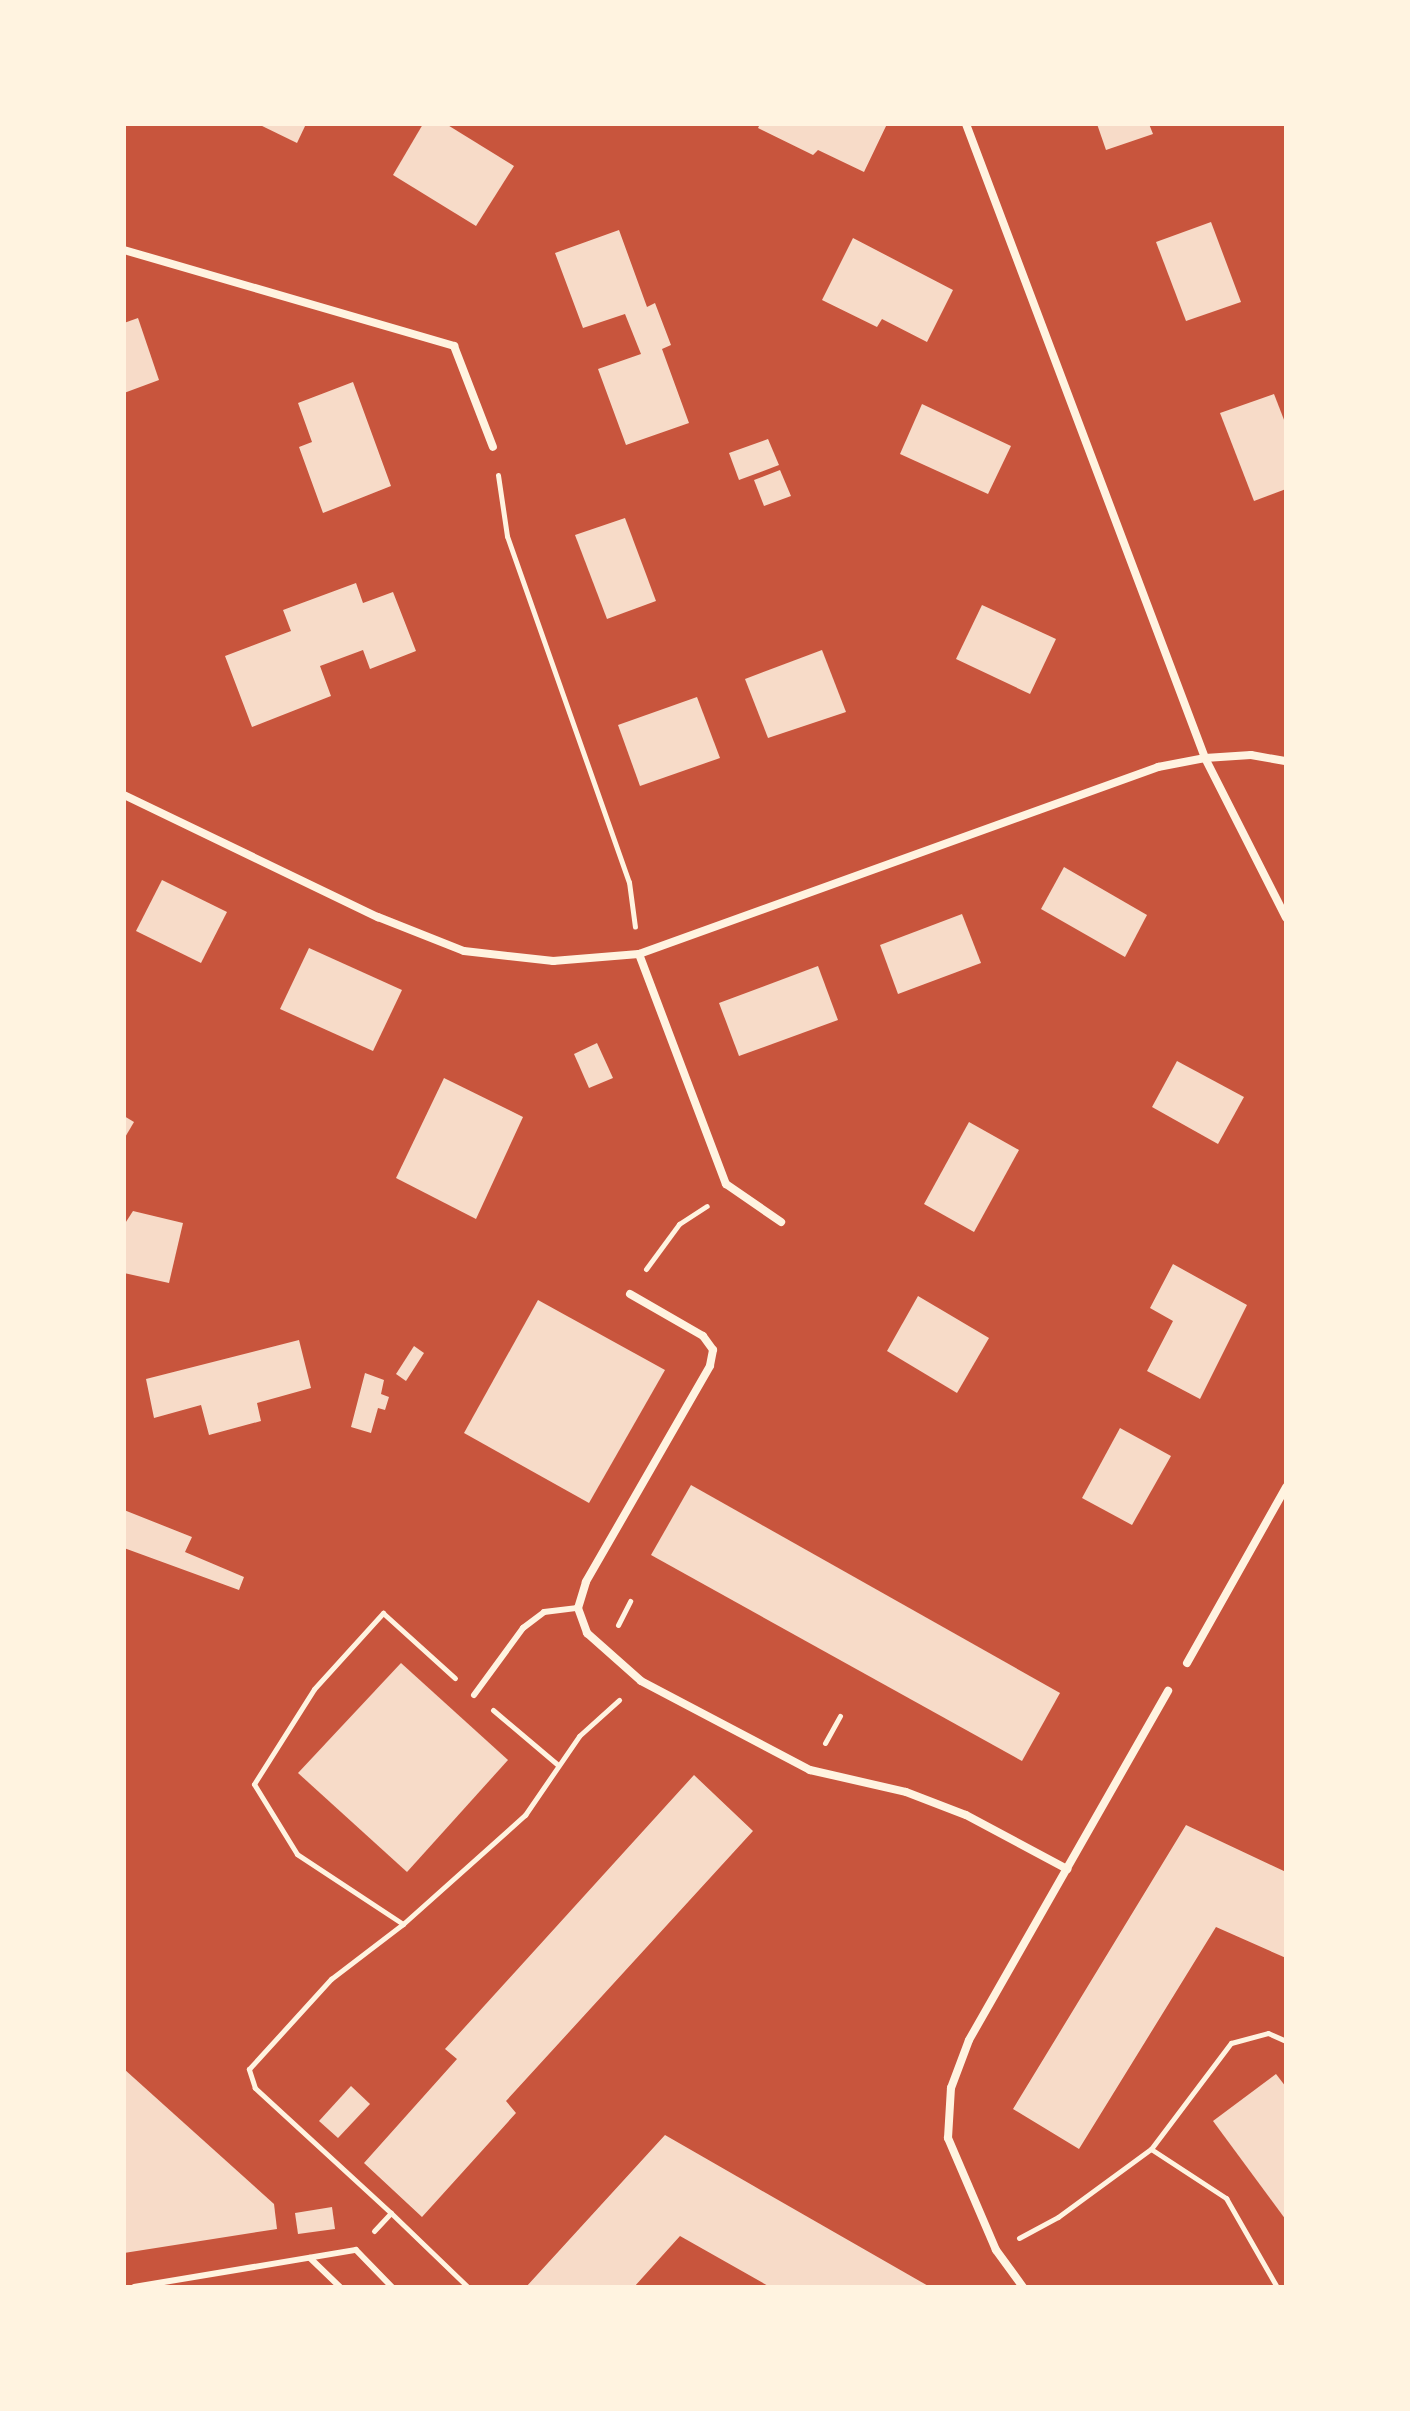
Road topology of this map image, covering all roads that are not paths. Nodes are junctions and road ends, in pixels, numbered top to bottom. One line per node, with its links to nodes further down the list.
1 (966, 124): 4 (street)
2 (124, 250): 3 (street)
3 (493, 447)
4 (1205, 758): 5 (street); 7 (street); 8 (street)
5 (1286, 761)
6 (124, 795): 8 (street)
7 (1286, 918)
8 (639, 954): 9 (street)
9 (781, 1222)
10 (630, 1294): 12 (street)
11 (1286, 1487): 13 (street)
12 (578, 1608): 15 (lane); 16 (street)
13 (1187, 1663)
14 (1168, 1691): 16 (street)
15 (474, 1695)
16 (1067, 1869): 21 (street)
17 (310, 2258): 18 (lane); 19 (lane); 20 (lane)
18 (134, 2287)
19 (340, 2287)
20 (392, 2287)
21 (1023, 2287)

